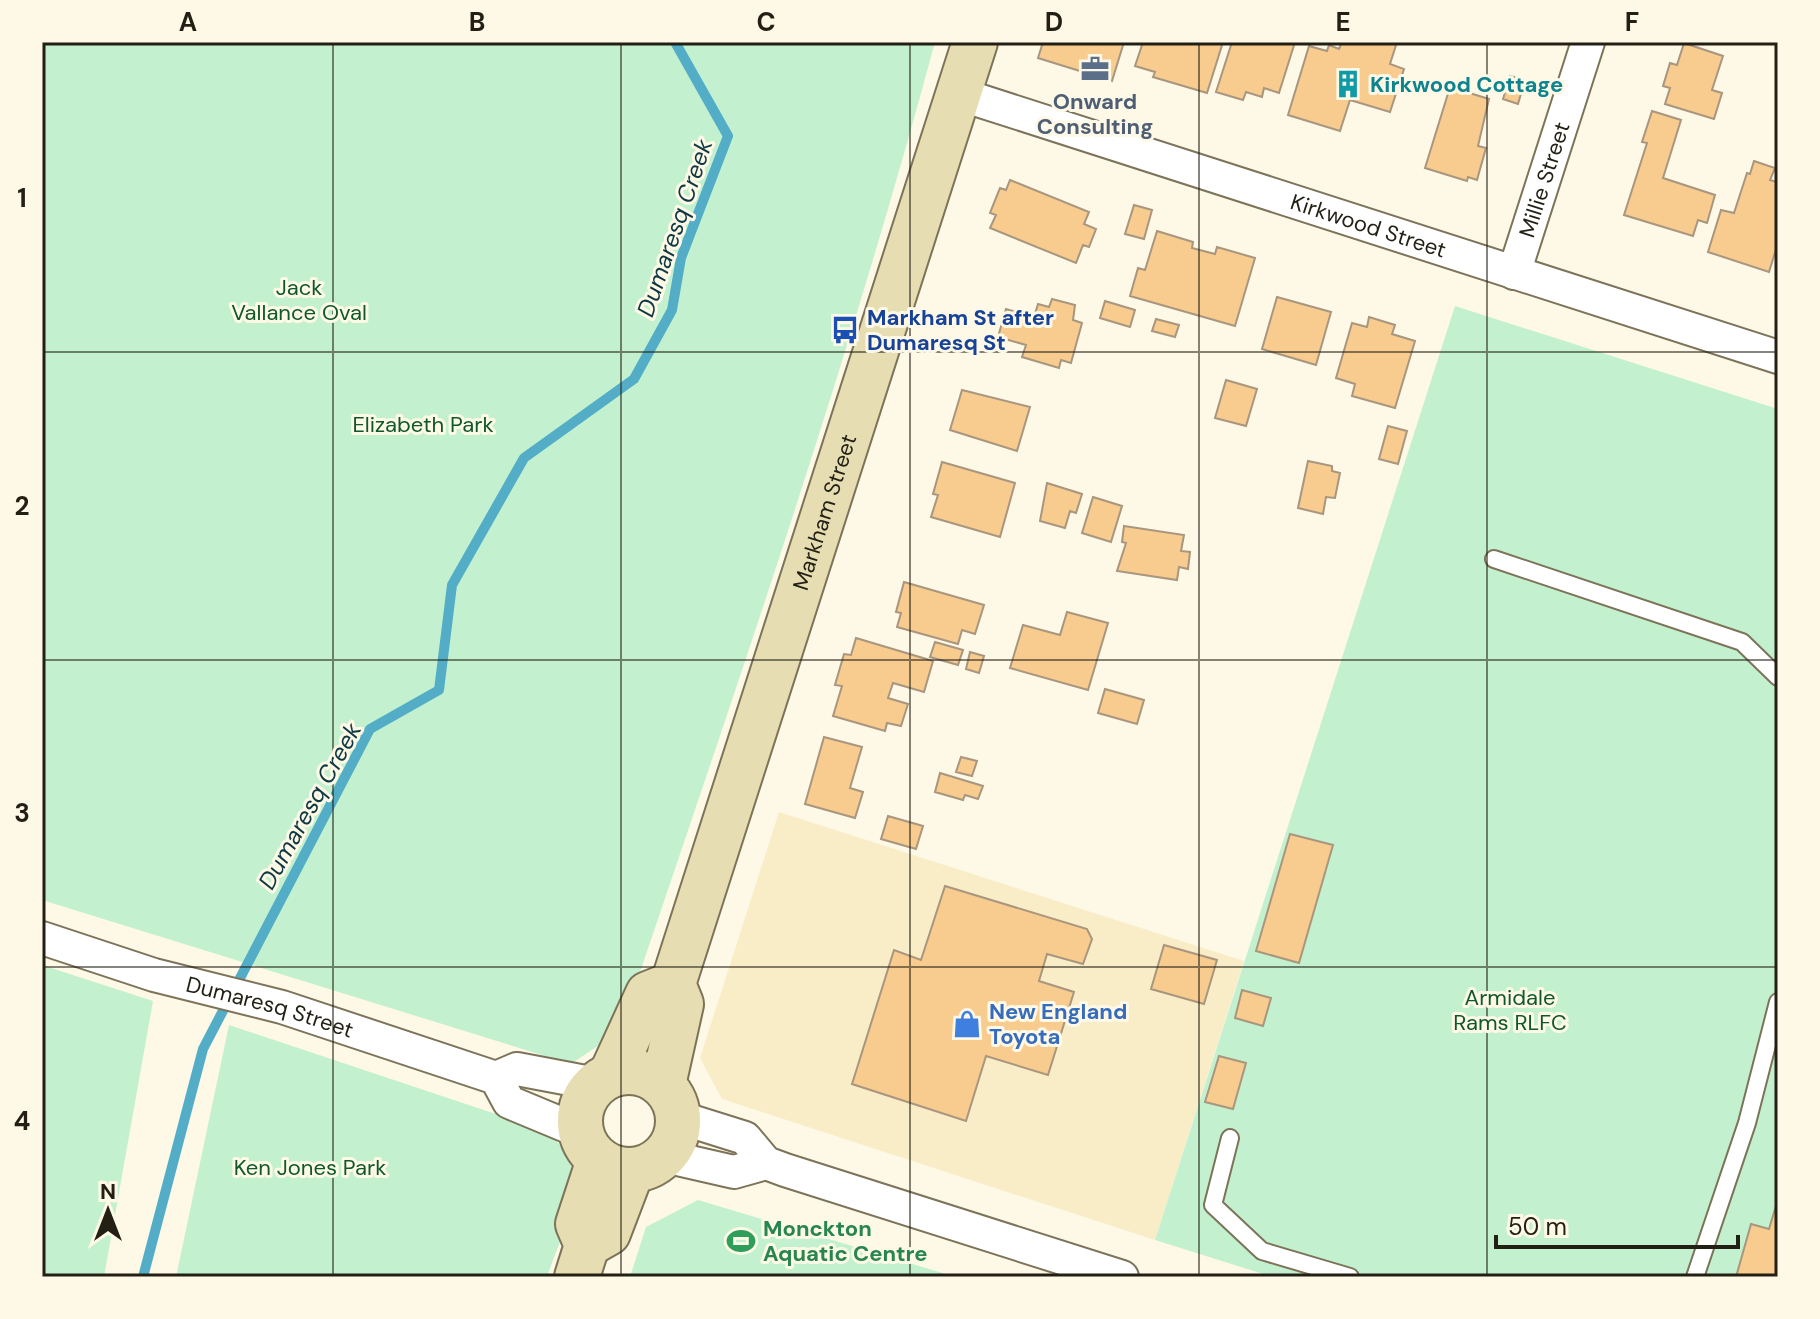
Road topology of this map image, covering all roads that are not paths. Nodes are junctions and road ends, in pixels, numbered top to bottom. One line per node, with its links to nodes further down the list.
1 (975, 42): 3 (street, Markham Street)
2 (1588, 42): 4 (street, Millie Street)
3 (959, 94): 4 (street, Kirkwood Street); 9 (street, Markham Street)
4 (1514, 273): 5 (street, Kirkwood Street)
5 (1778, 357)
6 (1494, 559): 7 (lane)
7 (1778, 677)
8 (42, 938): 11 (street, Dumaresq Street)
9 (673, 984): 12 (street); 13 (street, Markham Street)
10 (1778, 1002): 18 (lane)
11 (496, 1078): 12 (street, Dumaresq Street); 13 (street)
12 (604, 1080): 13 (street); 13 (street)
13 (636, 1137): 15 (street, Markham Street); 16 (street)
14 (1230, 1138): 17 (lane)
15 (582, 1261)
16 (1122, 1277)
17 (1350, 1277)
18 (1695, 1277)

